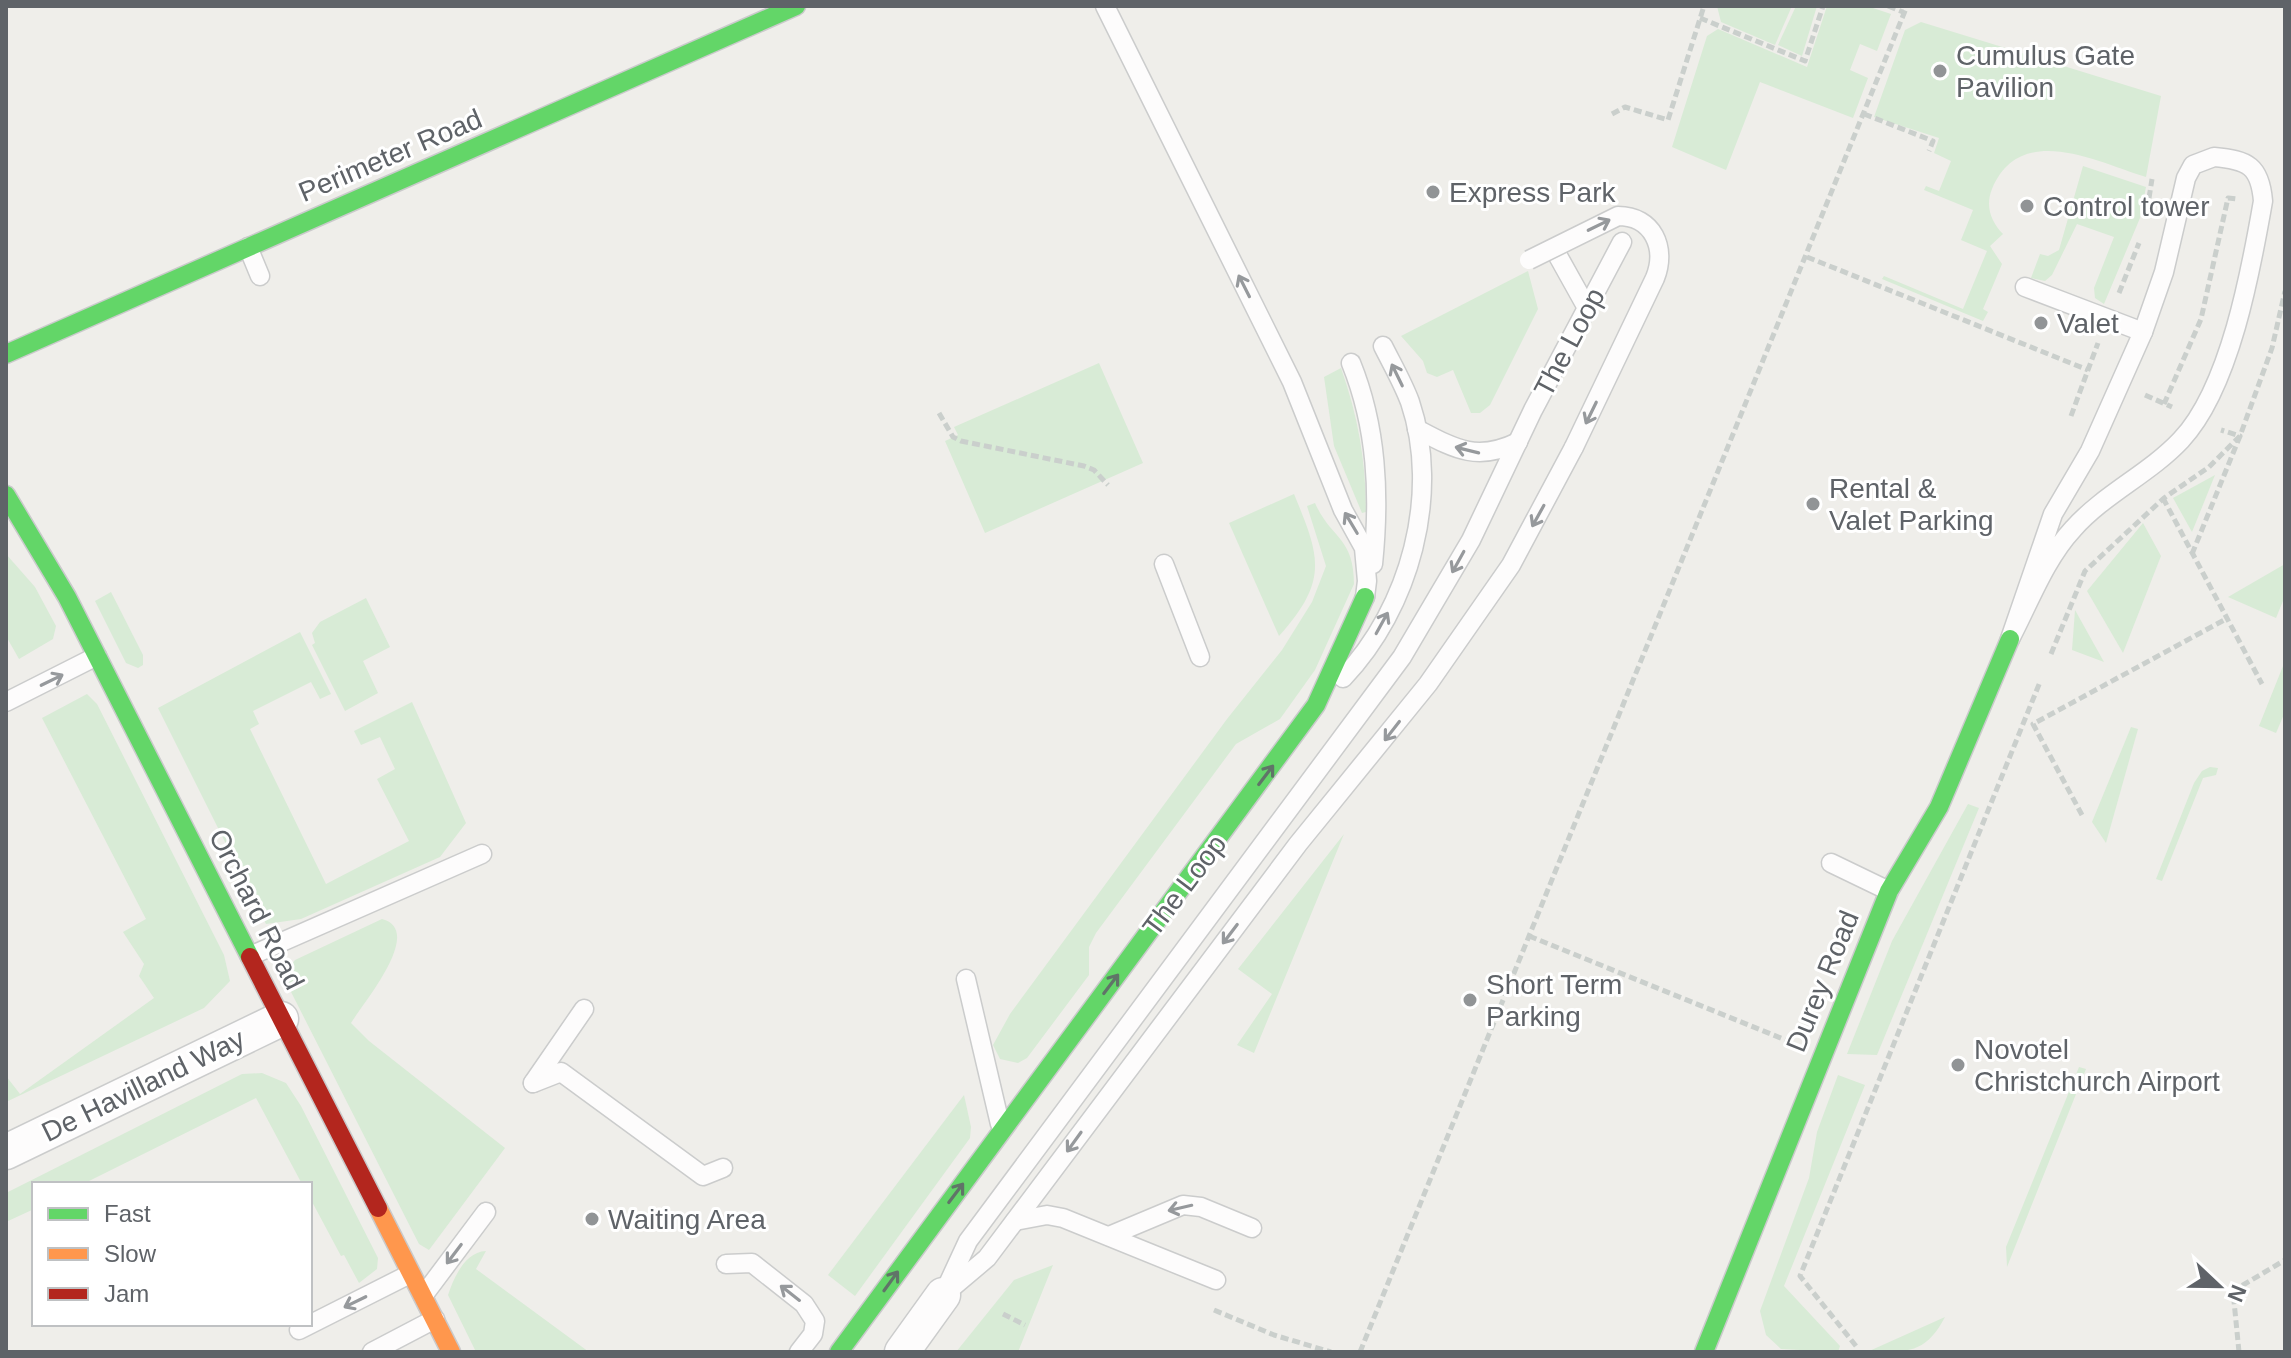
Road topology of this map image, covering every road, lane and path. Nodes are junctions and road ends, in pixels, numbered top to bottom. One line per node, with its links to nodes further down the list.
1 (796, 6): 13 (street, Perimeter Road)
2 (1105, 6): 38 (lane, one-way to 2)
3 (1704, 6): 7 (path)
4 (1823, 6): 7 (path)
5 (1888, 6): 6 (path)
6 (1905, 9): 9 (path)
7 (1700, 18): 8 (path)
8 (1612, 114)
9 (1864, 114): 10 (path); 15 (path)
10 (1929, 151)
11 (2263, 201): 21 (lane); 26 (path); 28 (lane)
12 (1622, 242): 20 (lane, The Loop)
13 (248, 247): 17 (lane); 23 (street, Perimeter Road)
14 (1558, 256): 20 (lane)
15 (1807, 257): 25 (path); 54 (path)
16 (1529, 260): 64 (lane, one-way to 64, bridge)
17 (260, 276)
18 (2025, 287): 21 (lane)
19 (2285, 291): 30 (path)
20 (1587, 308): 31 (lane, The Loop)
21 (2143, 332): 25 (lane)
22 (1383, 346): 29 (lane, one-way to 22)
23 (6, 354)
24 (1351, 363): 38 (lane, The Loop)
25 (2121, 385): 26 (path); 40 (lane)
26 (2164, 404): 28 (path)
27 (939, 413): 33 (path)
28 (2197, 418): 30 (path); 32 (lane)
29 (1417, 429): 31 (lane, one-way to 29); 47 (lane, one-way to 29)
30 (2240, 436): 35 (path); 36 (path)
31 (1518, 442): 71 (lane, The Loop, one-way to 71)
32 (2146, 468): 35 (path); 40 (lane)
33 (1108, 485)
34 (6, 495): 41 (street, Orchard Road)
35 (2164, 498): 36 (path); 43 (path)
36 (2192, 554): 39 (path)
37 (1164, 564): 42 (lane)
38 (1365, 597): 47 (street, The Loop)
39 (2226, 619): 45 (path); 49 (path)
40 (2010, 639): 53 (street, Durey Road)
41 (97, 656): 46 (lane, one-way to 41); 55 (street, Orchard Road)
42 (1200, 657)
43 (2048, 663)
44 (2042, 678): 48 (path)
45 (2262, 684)
46 (6, 702)
47 (1316, 705): 60 (street, The Loop, one-way to 47)
48 (2025, 721): 49 (path); 79 (path)
49 (2033, 724): 50 (path)
50 (2082, 815)
51 (482, 854): 55 (lane)
52 (1831, 863): 53 (lane)
53 (1889, 891): 59 (street, Durey Road)
54 (1529, 936): 59 (path); 85 (path)
55 (250, 956): 58 (street, Orchard Road)
56 (966, 979): 60 (lane)
57 (584, 1009): 62 (lane)
58 (281, 1019): 61 (street, De Havilland Way); 69 (street, Orchard Road)
59 (1822, 1054): 86 (street, Durey Road)
60 (1002, 1131): 83 (street, The Loop, one-way to 60)
61 (6, 1152)
62 (723, 1168)
63 (486, 1212): 72 (lane, one-way to 72)
64 (1015, 1221): 66 (lane); 71 (lane)
65 (1252, 1228): 66 (lane, one-way to 66)
66 (1109, 1236): 70 (lane)
67 (2285, 1260): 87 (path)
68 (726, 1264): 82 (lane, one-way to 68)
69 (410, 1274): 72 (street, Orchard Road); 75 (lane, one-way to 75)
70 (1216, 1280)
71 (943, 1295): 84 (street, The Loop)
72 (422, 1296): 74 (street, Orchard Road)
73 (1003, 1314): 76 (path)
74 (435, 1319): 80 (lane); 81 (street, Orchard Road)
75 (312, 1323)
76 (1025, 1325)
77 (307, 1326): 78 (lane, one-way to 78)
78 (299, 1330)
79 (1856, 1346)
80 (372, 1352)
81 (451, 1352)
82 (799, 1352)
83 (839, 1352)
84 (902, 1352)
85 (1360, 1352)
86 (1704, 1352)
87 (2239, 1352)

